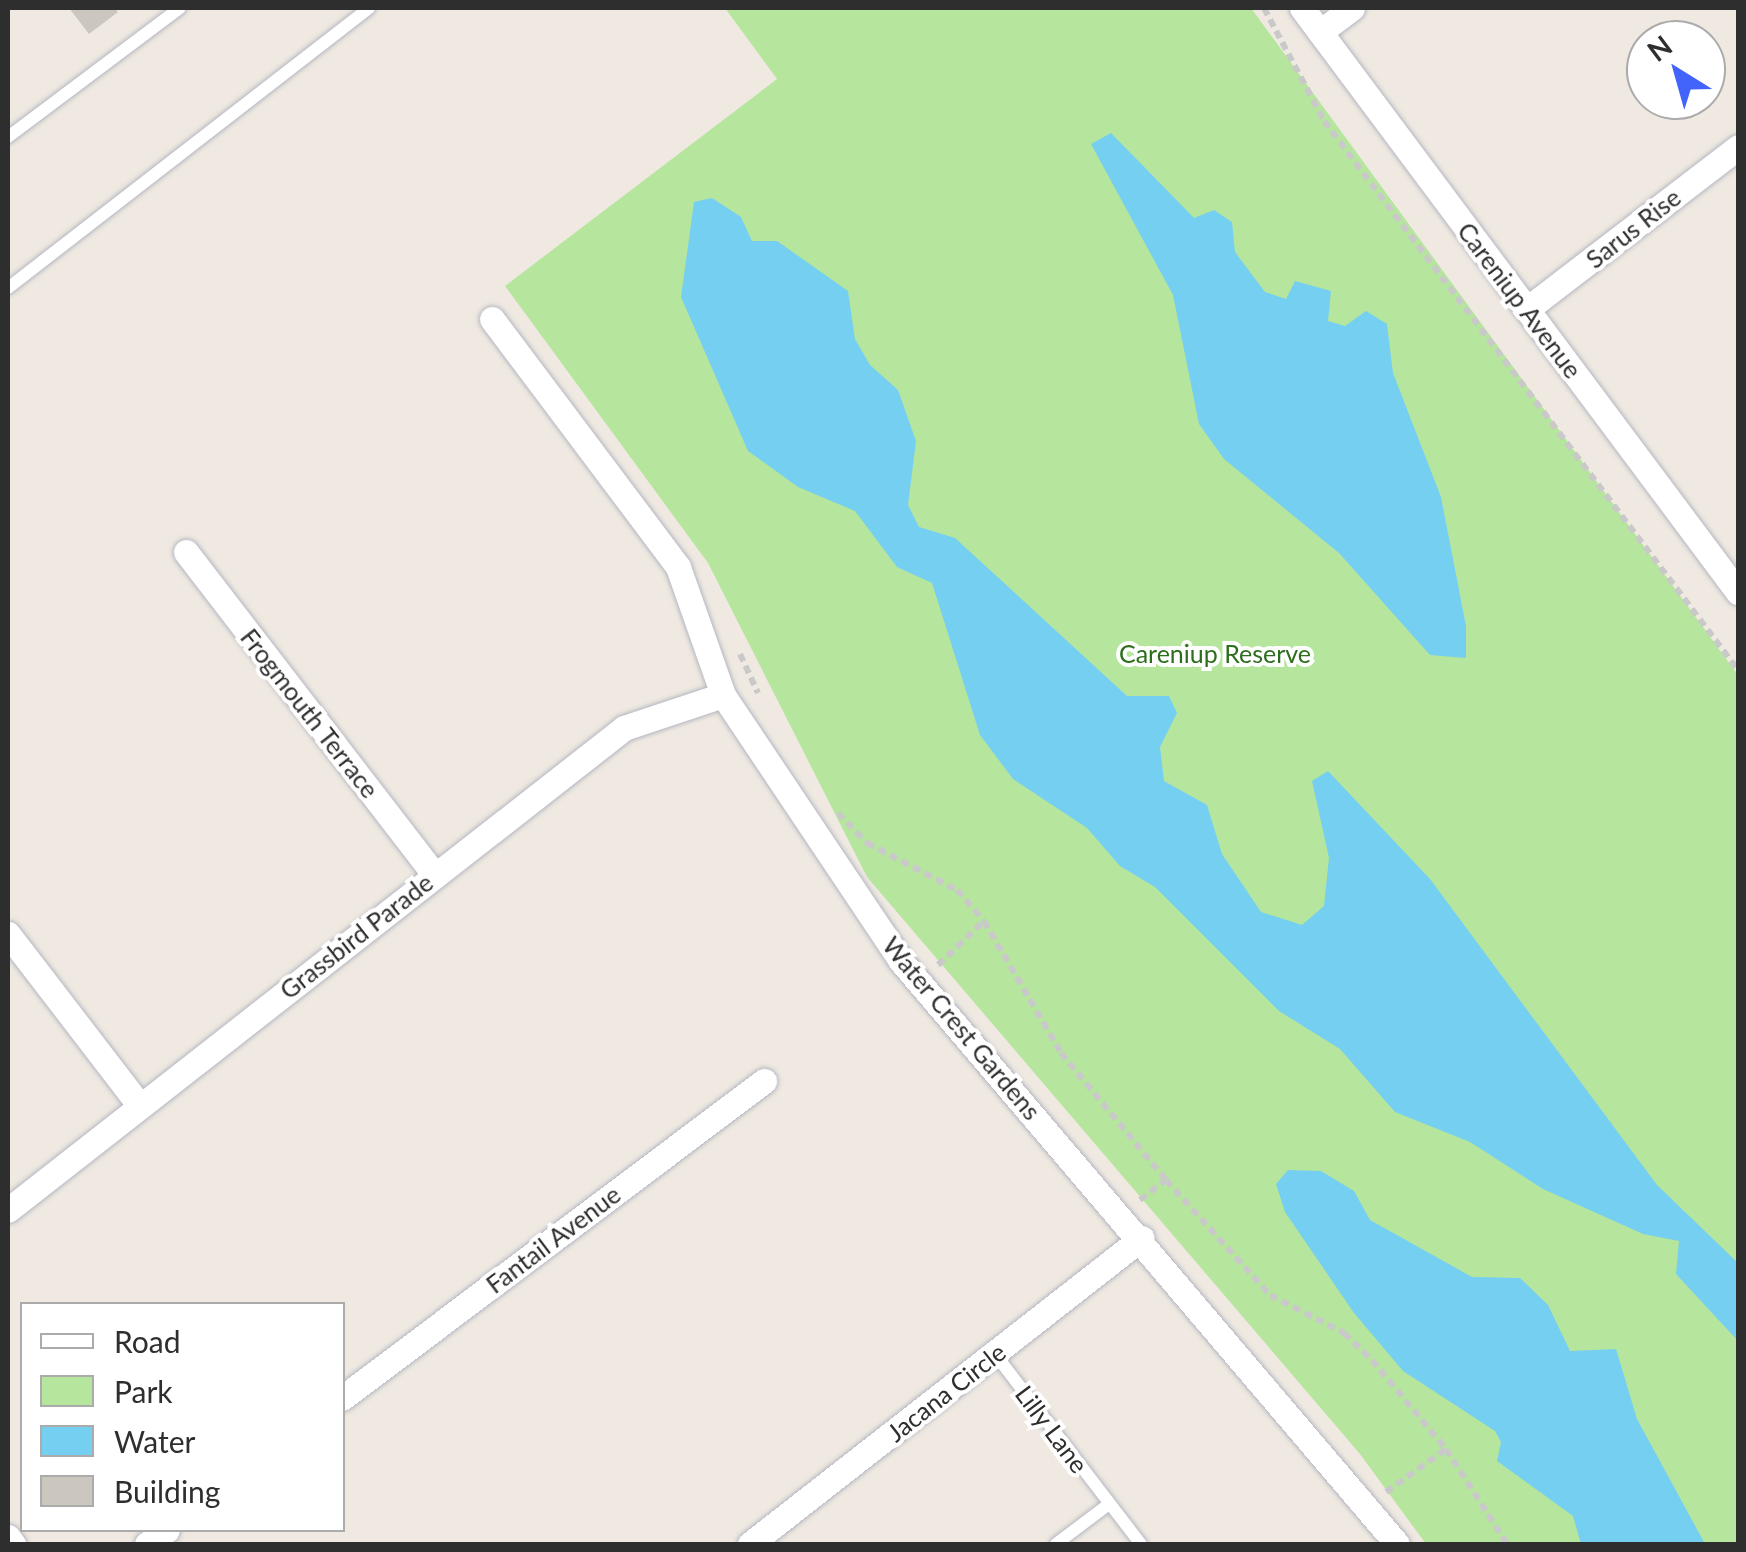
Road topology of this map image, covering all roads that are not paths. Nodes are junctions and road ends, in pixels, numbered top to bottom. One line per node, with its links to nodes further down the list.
1 (180, 8): 6 (lane)
2 (369, 8): 8 (lane)
3 (1302, 8): 5 (street, Careniup Avenue)
4 (1352, 8): 5 (street)
5 (1320, 32): 9 (street, Careniup Avenue)
6 (8, 137)
7 (1738, 147): 9 (street, Sarus Rise)
8 (8, 288)
9 (1527, 309): 12 (street, Careniup Avenue)
10 (492, 320): 13 (street, Water Crest Gardens)
11 (186, 552): 14 (street, Frogmouth Terrace)
12 (1738, 592)
13 (724, 695): 14 (street, Grassbird Parade); 19 (street, Water Crest Gardens)
14 (434, 874): 17 (street, Grassbird Parade)
15 (8, 934): 17 (street)
16 (764, 1081): 21 (street, Fantail Avenue)
17 (140, 1106): 18 (street, Grassbird Parade)
18 (8, 1210)
19 (1140, 1238): 20 (street, Jacana Circle); 24 (street, Water Crest Gardens)
20 (994, 1354): 22 (lane, Lilly Lane); 26 (street, Jacana Circle)
21 (345, 1396)
22 (1109, 1504): 27 (lane); 28 (lane, Lilly Lane)
23 (8, 1537): 25 (street)
24 (1384, 1540)
25 (13, 1544)
26 (750, 1544)
27 (1056, 1544)
28 (1141, 1544)

